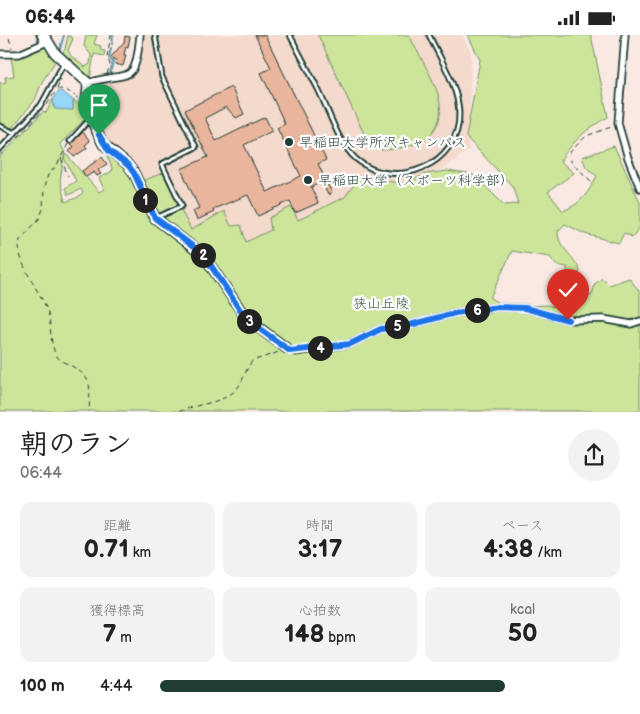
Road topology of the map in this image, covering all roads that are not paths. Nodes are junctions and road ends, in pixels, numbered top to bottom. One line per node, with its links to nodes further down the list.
1 (39, 35): 7 (lane)
2 (140, 35): 10 (street)
3 (155, 35): 17 (lane)
4 (290, 35): 5 (lane)
5 (429, 35)
6 (625, 35): 16 (street)
7 (45, 41): 8 (street); 9 (street)
8 (0, 54)
9 (64, 63): 10 (street); 13 (lane)
10 (88, 83): 11 (street)
11 (90, 119): 14 (lane); 17 (street)
12 (0, 126): 13 (lane)
13 (16, 133): 15 (lane)
14 (70, 141)
15 (0, 149)
16 (640, 188)
17 (155, 218): 19 (street)
18 (640, 321): 19 (street)
19 (286, 348)

